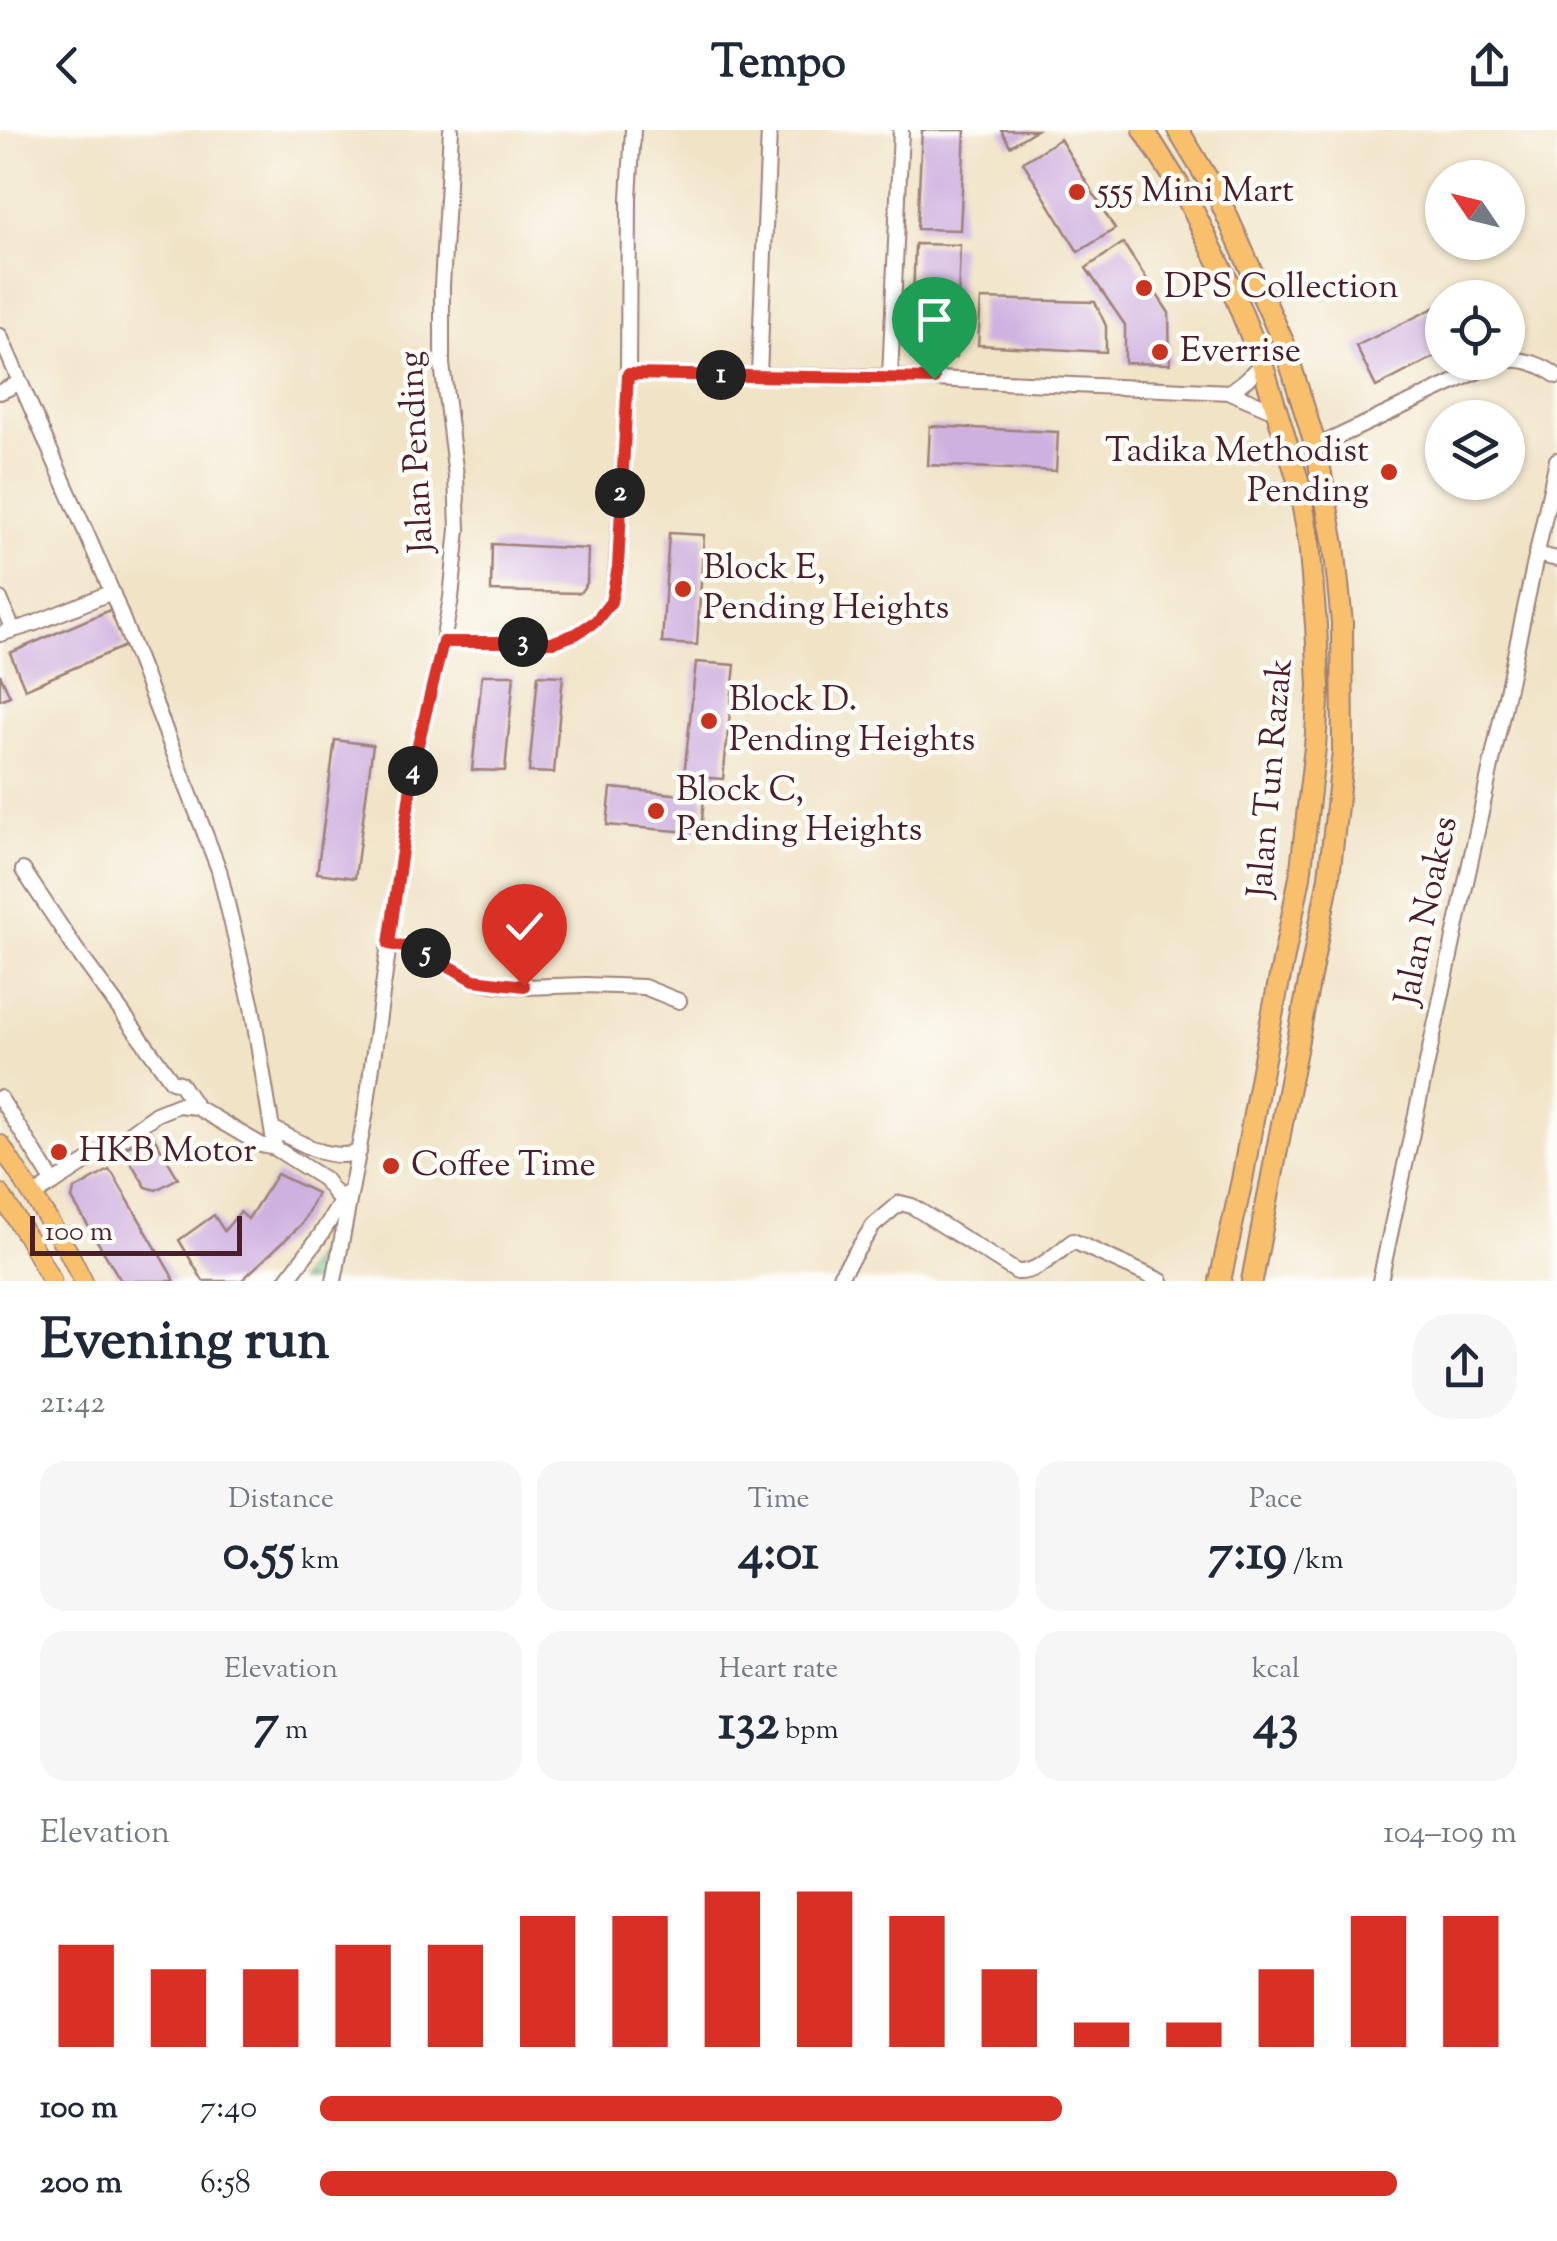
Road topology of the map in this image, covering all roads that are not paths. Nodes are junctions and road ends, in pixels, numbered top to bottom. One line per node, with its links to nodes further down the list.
1 (451, 130): 26 (street, Jalan Pending)
2 (633, 130): 10 (street)
3 (769, 130): 11 (street)
4 (901, 130): 13 (street)
5 (1144, 130): 8 (highway, Jalan Tun Razak)
6 (1178, 130): 19 (highway, Jalan Tun Razak)
7 (0, 336): 15 (street)
8 (1262, 363): 17 (street); 18 (highway, Jalan Tun Razak)
9 (1525, 363): 12 (street)
10 (628, 374): 11 (street); 26 (street)
11 (759, 375): 13 (street)
12 (1557, 376)
13 (890, 377): 17 (street)
14 (1459, 380): 19 (street)
15 (19, 383): 16 (street); 23 (street)
16 (0, 392)
17 (1230, 392): 18 (street)
18 (1276, 412): 49 (highway, Jalan Tun Razak)
19 (1316, 447): 50 (highway, Jalan Tun Razak)
20 (1557, 460): 21 (street, Jalan Noakes)
21 (1536, 554): 22 (street); 51 (street, Jalan Noakes)
22 (1557, 559)
23 (112, 592): 25 (street); 34 (street)
24 (0, 599): 25 (street)
25 (6, 631)
26 (443, 642): 28 (street, Jalan Pending)
27 (23, 870): 30 (street)
28 (389, 944): 29 (street); 37 (street, Jalan Pending)
29 (679, 1001)
30 (172, 1081): 32 (street); 33 (street)
31 (0, 1098): 39 (street)
32 (196, 1107): 33 (street); 36 (street)
33 (156, 1114): 39 (street)
34 (274, 1129): 36 (street); 37 (street)
35 (0, 1144): 41 (main road)
36 (275, 1148): 42 (street)
37 (359, 1152): 38 (street, Jalan Pending)
38 (354, 1180): 42 (street, Jalan Pending); 47 (street)
39 (54, 1183): 41 (street)
40 (0, 1193): 44 (main road)
41 (33, 1196): 45 (main road)
42 (341, 1202): 46 (street, Jalan Pending)
43 (840, 1276): 48 (street)
44 (52, 1281)
45 (83, 1281)
46 (286, 1281)
47 (334, 1281)
48 (1161, 1281)
49 (1220, 1281)
50 (1252, 1281)
51 (1380, 1281)

